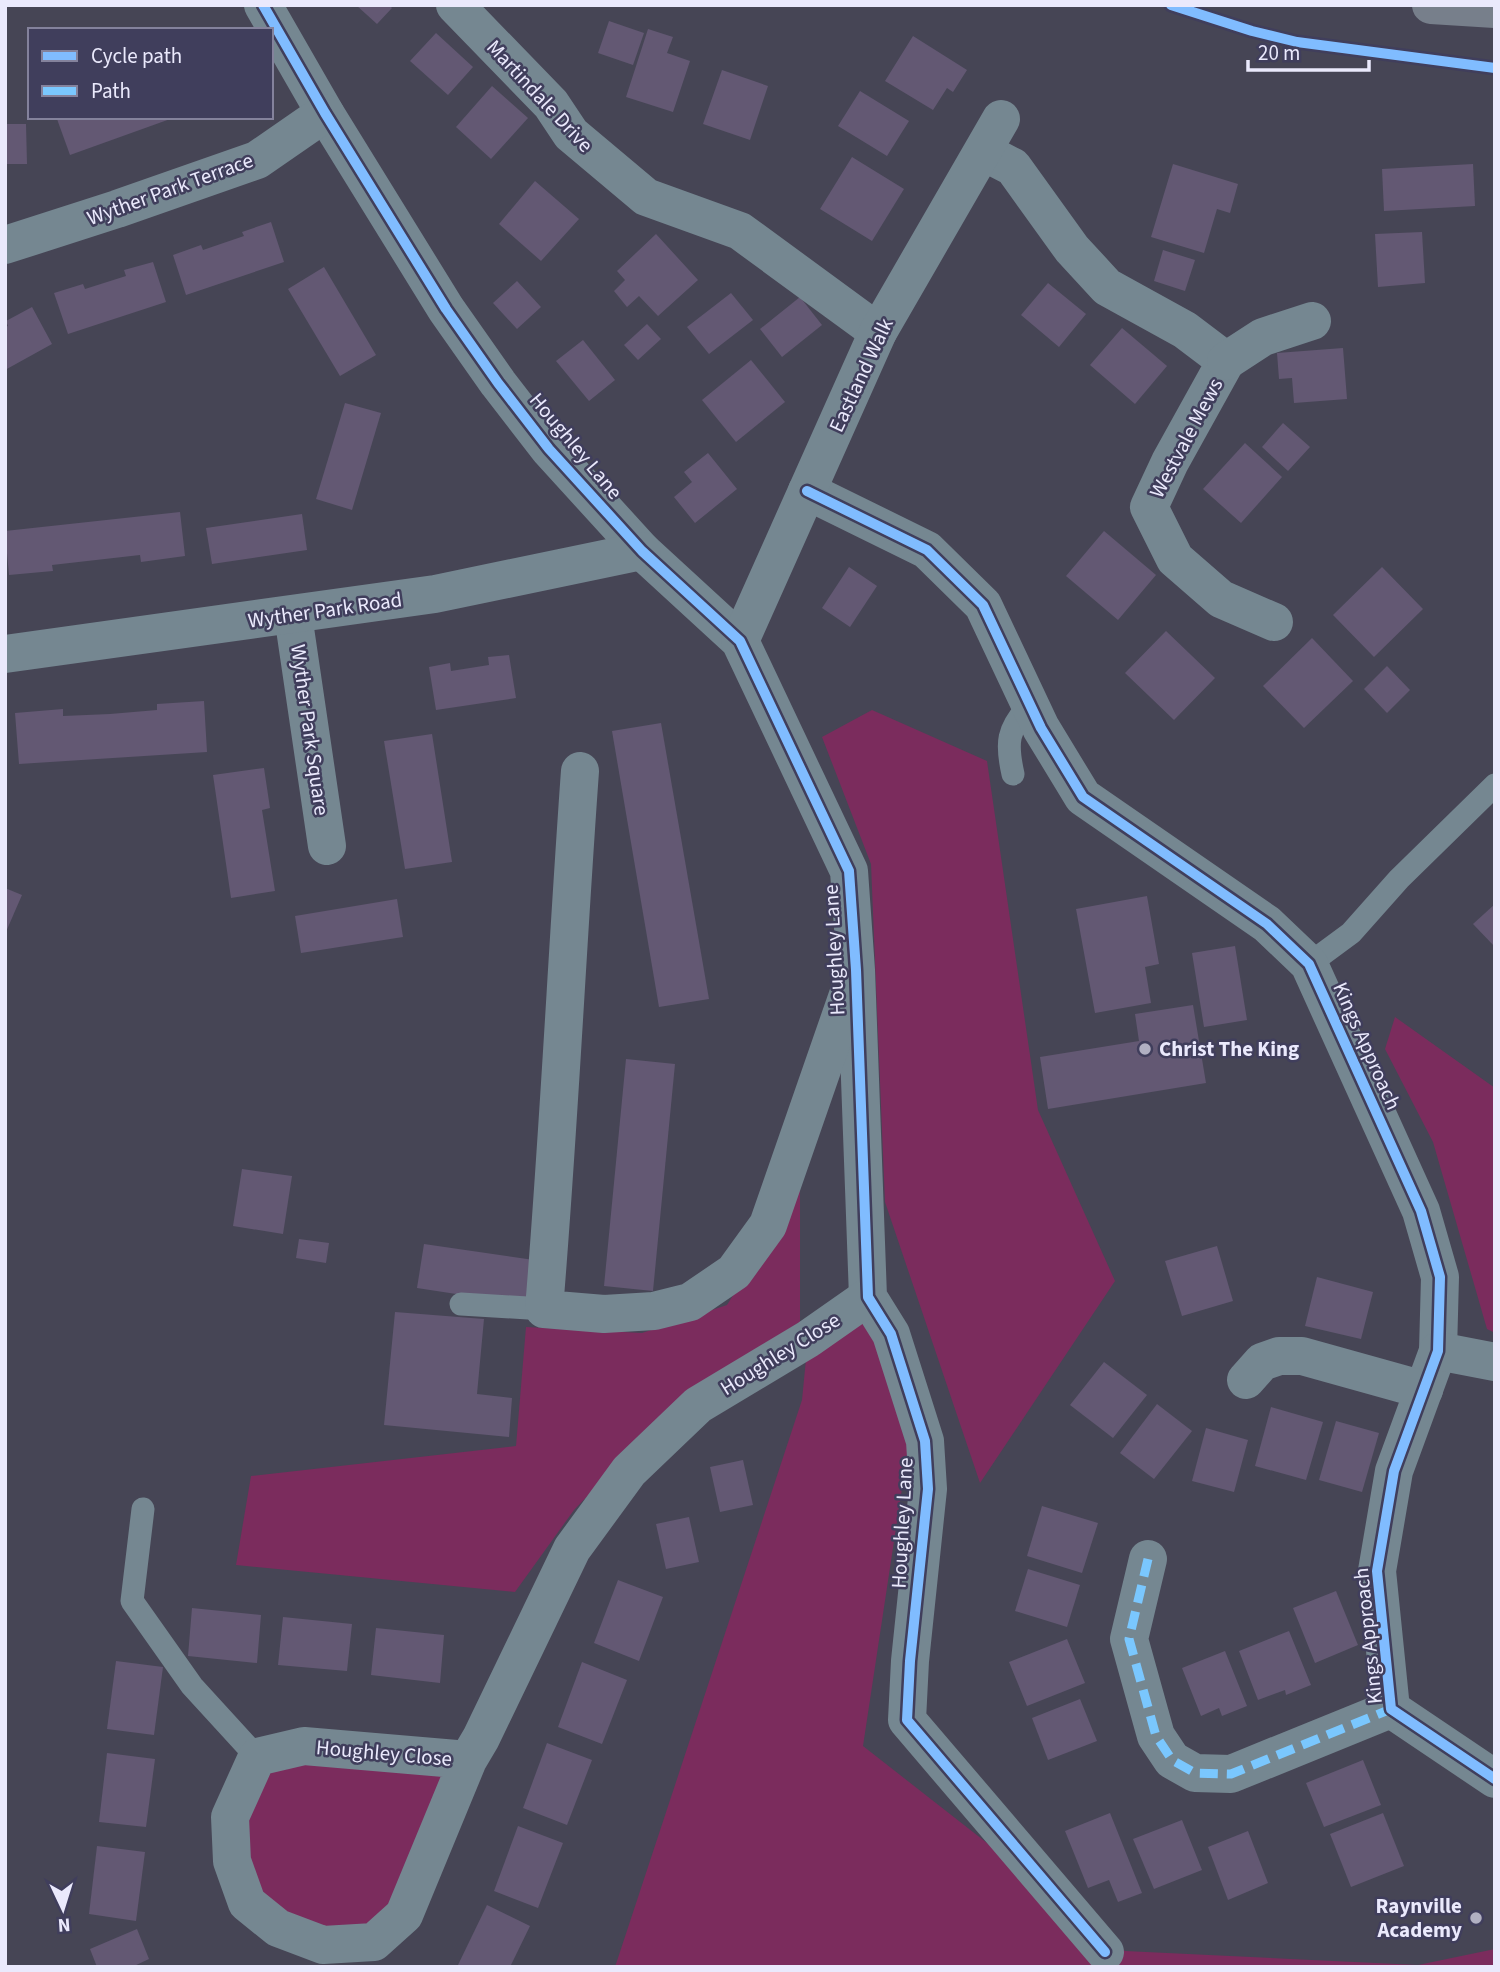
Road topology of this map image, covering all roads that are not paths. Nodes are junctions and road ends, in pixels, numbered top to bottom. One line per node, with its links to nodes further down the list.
1 (262, 5): 5 (street, Houghley Lane)
2 (455, 5): 10 (street, Martindale Drive)
3 (1432, 5): 4 (main road)
4 (1495, 9)
5 (325, 113): 8 (street, Wyther Park Terrace); 13 (street, Houghley Lane)
6 (1001, 119): 7 (street, Eastland Walk)
7 (984, 152): 10 (street, Eastland Walk); 11 (street, Westvale Mews)
8 (5, 245)
9 (1312, 321): 11 (street, Westvale Mews)
10 (878, 332): 12 (street, Eastland Walk)
11 (1226, 361): 15 (street, Westvale Mews)
12 (807, 491): 16 (street, Eastland Walk); 18 (street, Kings Approach)
13 (642, 551): 14 (street, Wyther Park Road); 16 (street, Houghley Lane)
14 (293, 615): 17 (street, Wyther Park Road); 22 (street, Wyther Park Square)
15 (1274, 622)
16 (740, 640): 24 (street, Houghley Lane)
17 (5, 654)
18 (1030, 705): 20 (lane); 23 (street, Kings Approach)
19 (580, 771): 27 (street)
20 (1013, 774)
21 (1495, 785): 23 (lane)
22 (327, 846)
23 (1308, 964): 28 (street, Kings Approach)
24 (856, 970): 25 (street, Houghley Lane); 27 (street)
25 (868, 1297): 36 (street, Houghley Close); 38 (street, Houghley Lane)
26 (461, 1304): 27 (lane)
27 (544, 1309)
28 (1438, 1351): 29 (street); 31 (street, Kings Approach)
29 (1495, 1362)
30 (1247, 1380): 31 (street)
31 (1424, 1390): 34 (street, Kings Approach)
32 (143, 1510): 35 (lane)
33 (1148, 1559): 34 (street, Kings Approach)
34 (1391, 1709): 37 (street, Kings Approach)
35 (257, 1758): 36 (street, Houghley Close); 36 (street, Houghley Close)
36 (468, 1760)
37 (1495, 1779)
38 (1108, 1959)

